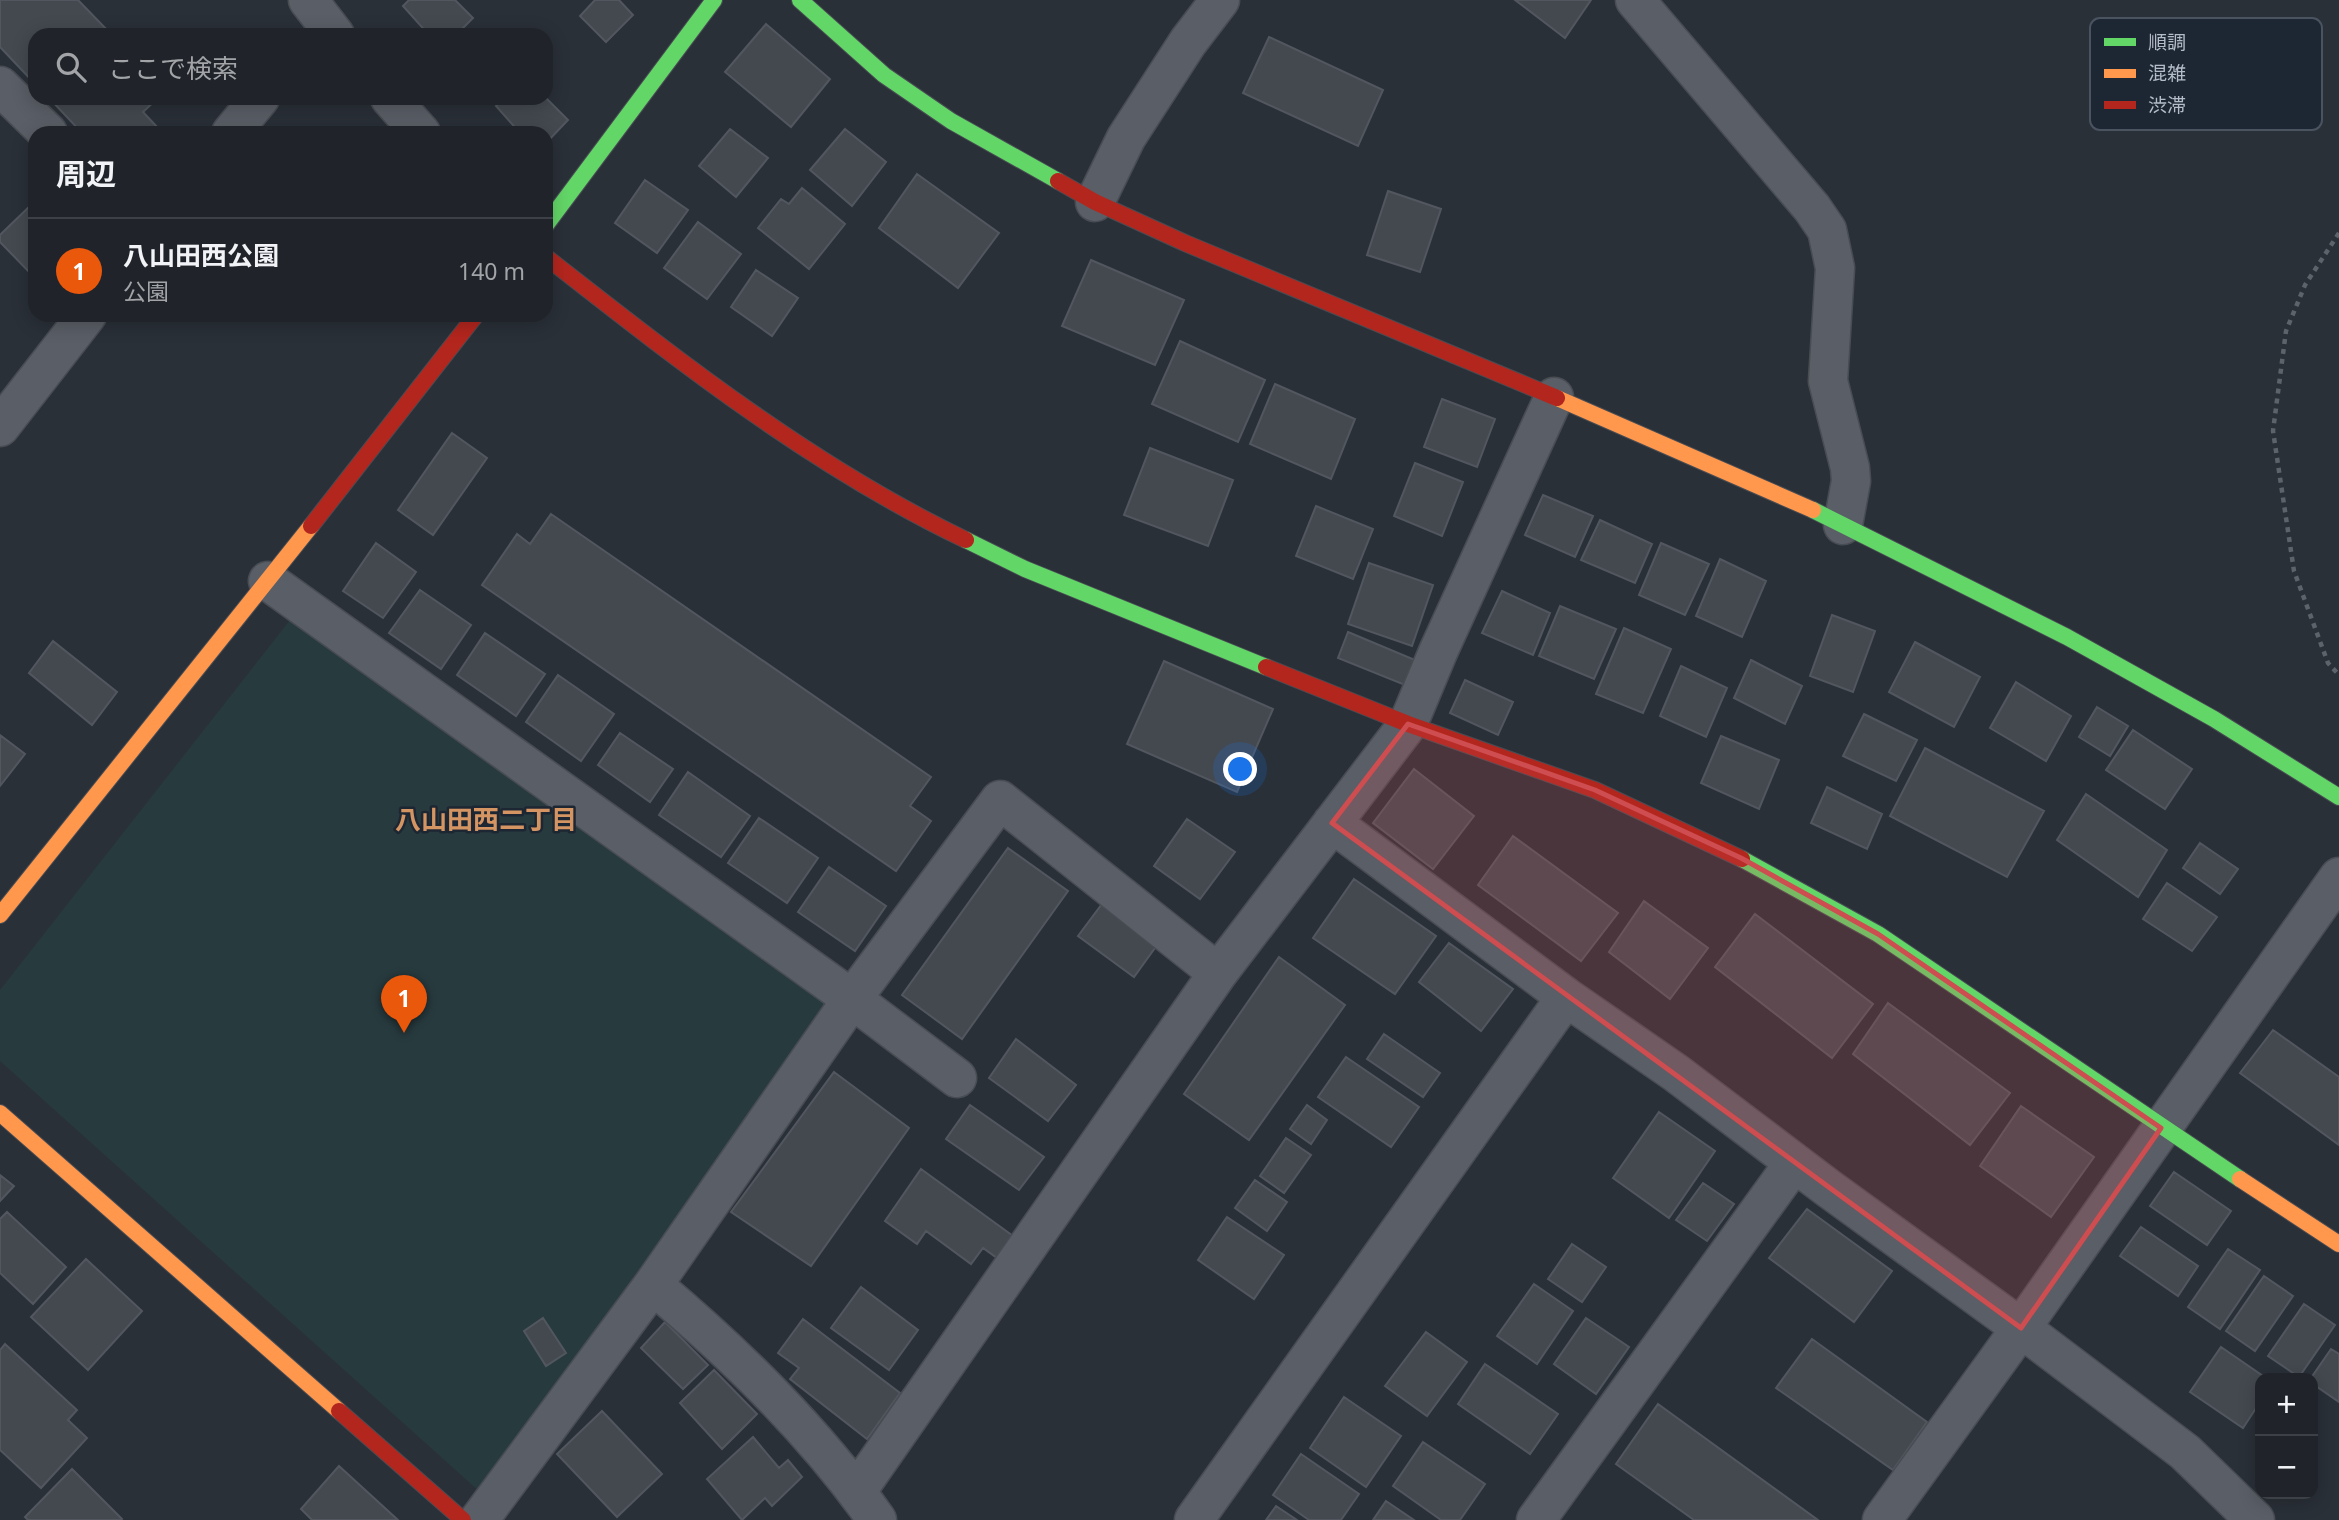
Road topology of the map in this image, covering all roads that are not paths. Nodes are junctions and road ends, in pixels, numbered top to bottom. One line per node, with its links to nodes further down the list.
1 (714, 0): 12 (street)
2 (800, 0): 11 (street)
3 (1220, 0): 11 (street)
4 (1635, 0): 18 (street)
5 (0, 86): 8 (street)
6 (254, 105): 9 (street)
7 (396, 105): 10 (street)
8 (41, 126)
9 (237, 126)
10 (415, 126)
11 (1095, 202): 16 (street)
12 (553, 216)
13 (553, 262): 20 (street)
14 (81, 322): 17 (street)
15 (471, 322): 19 (street)
16 (1554, 397): 18 (street); 20 (street)
17 (0, 426)
18 (1843, 525): 21 (street)
19 (268, 581): 24 (street); 27 (street)
20 (1408, 724): 22 (street); 30 (street)
21 (2339, 797)
22 (1332, 823): 25 (street); 26 (street)
23 (2339, 877): 30 (street)
24 (0, 915)
25 (1218, 973): 27 (street); 35 (street)
26 (1566, 997): 31 (street); 38 (street)
27 (852, 999): 28 (street); 33 (street)
28 (957, 1078)
29 (0, 1112): 36 (street)
30 (2161, 1128): 32 (street); 34 (street)
31 (1794, 1163): 34 (street); 39 (street)
32 (2339, 1244)
33 (653, 1285): 35 (street); 37 (street)
34 (2021, 1328): 40 (street); 41 (street)
35 (867, 1506)
36 (463, 1520)
37 (479, 1520)
38 (1194, 1520)
39 (1536, 1520)
40 (1882, 1520)
41 (2255, 1520)

